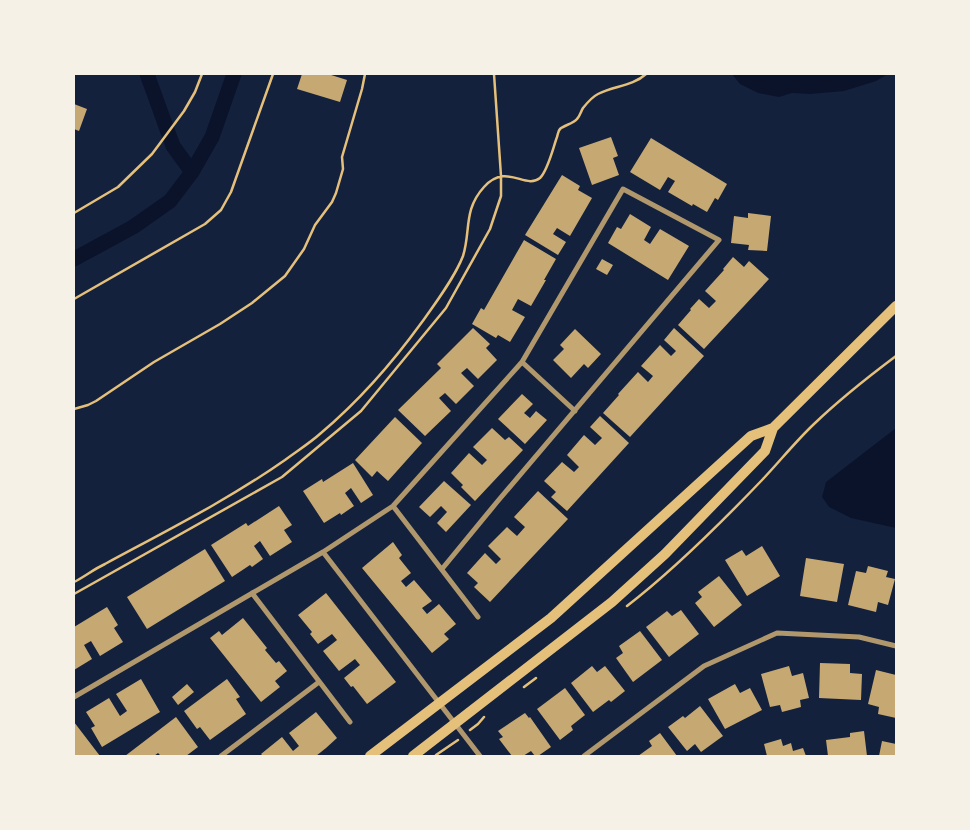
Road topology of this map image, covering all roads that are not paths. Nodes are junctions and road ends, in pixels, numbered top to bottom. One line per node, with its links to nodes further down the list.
1 (896, 306): 4 (main road)
2 (522, 362): 3 (street); 3 (street); 5 (street)
3 (575, 411): 7 (street)
4 (773, 428): 13 (main road); 15 (main road)
5 (393, 506): 6 (street); 7 (street)
6 (323, 552): 8 (street); 13 (street)
7 (442, 570): 9 (street)
8 (252, 593): 11 (street); 12 (street)
9 (478, 618)
10 (896, 646): 20 (street)
11 (319, 682): 14 (street); 16 (street)
12 (74, 696)
13 (440, 704): 15 (street); 17 (main road)
14 (350, 722)
15 (455, 724): 18 (main road); 19 (street)
16 (221, 756)
17 (370, 756)
18 (413, 756)
19 (480, 756)
20 (584, 756)

